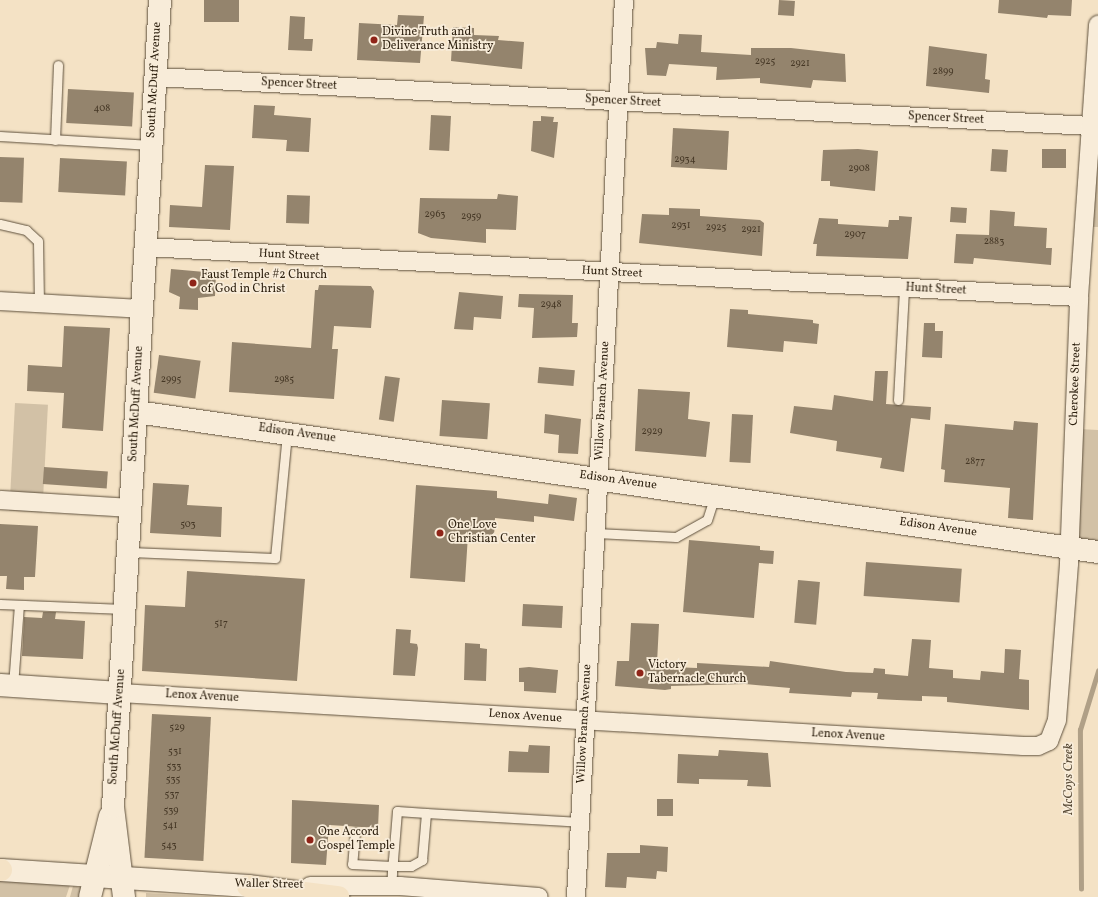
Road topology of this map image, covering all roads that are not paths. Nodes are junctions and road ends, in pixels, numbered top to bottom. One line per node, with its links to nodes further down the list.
1 (160, 0): 5 (main road, South McDuff Avenue)
2 (624, 0): 6 (street, Willow Branch Avenue)
3 (1098, 25): 7 (street, Cherokee Street)
4 (58, 64): 9 (lane)
5 (156, 77): 6 (street, Spencer Street); 10 (main road, South McDuff Avenue)
6 (618, 102): 7 (street, Spencer Street); 13 (street, Willow Branch Avenue)
7 (1090, 126): 15 (street, Cherokee Street)
8 (0, 136): 9 (lane)
9 (55, 140): 10 (lane)
10 (151, 146): 12 (main road, South McDuff Avenue)
11 (0, 224): 17 (lane)
12 (146, 247): 13 (street, Hunt Street); 18 (main road, South McDuff Avenue)
13 (609, 273): 14 (street, Hunt Street); 22 (street, Willow Branch Avenue)
14 (904, 288): 15 (street, Hunt Street); 19 (lane)
15 (1079, 297): 27 (street, Cherokee Street)
16 (0, 301): 17 (street)
17 (39, 304): 18 (street)
18 (141, 309): 20 (main road, South McDuff Avenue)
19 (898, 400)
20 (137, 412): 21 (main road, Edison Avenue); 25 (main road, South McDuff Avenue)
21 (286, 432): 22 (main road, Edison Avenue); 28 (lane)
22 (598, 478): 23 (main road, Edison Avenue); 26 (street, Willow Branch Avenue)
23 (715, 496): 26 (lane); 27 (main road, Edison Avenue)
24 (0, 500): 25 (street)
25 (132, 508): 28 (main road, South McDuff Avenue)
26 (596, 533): 35 (street, Willow Branch Avenue)
27 (1069, 548): 29 (main road, Edison Avenue); 36 (street, Cherokee Street)
28 (129, 552): 32 (main road, South McDuff Avenue)
29 (1098, 552)
30 (0, 604): 31 (lane)
31 (19, 605): 32 (lane); 33 (lane)
32 (125, 609): 34 (main road, South McDuff Avenue)
33 (7, 685): 34 (main road, Lenox Avenue)
34 (120, 692): 35 (street, Lenox Avenue); 37 (main road, South McDuff Avenue)
35 (586, 721): 36 (street, Lenox Avenue); 39 (street, Willow Branch Avenue)
36 (1049, 741)
37 (113, 807): 43 (main road, South McDuff Avenue); 46 (main road, South McDuff Avenue)
38 (426, 813): 39 (lane); 41 (lane); 41 (lane)
39 (580, 822): 50 (street, Willow Branch Avenue)
40 (355, 832): 41 (lane)
41 (392, 866): 45 (lane)
42 (0, 870): 43 (main road, Waller Street)
43 (94, 876): 46 (main road, Waller Street); 47 (main road, South McDuff Avenue)
44 (248, 886): 45 (street, Waller Street); 46 (main road, Waller Street); 48 (highway)
45 (391, 886): 49 (street, Waller Street)
46 (123, 887)
47 (90, 897)
48 (338, 897)
49 (539, 897)
50 (576, 897)

